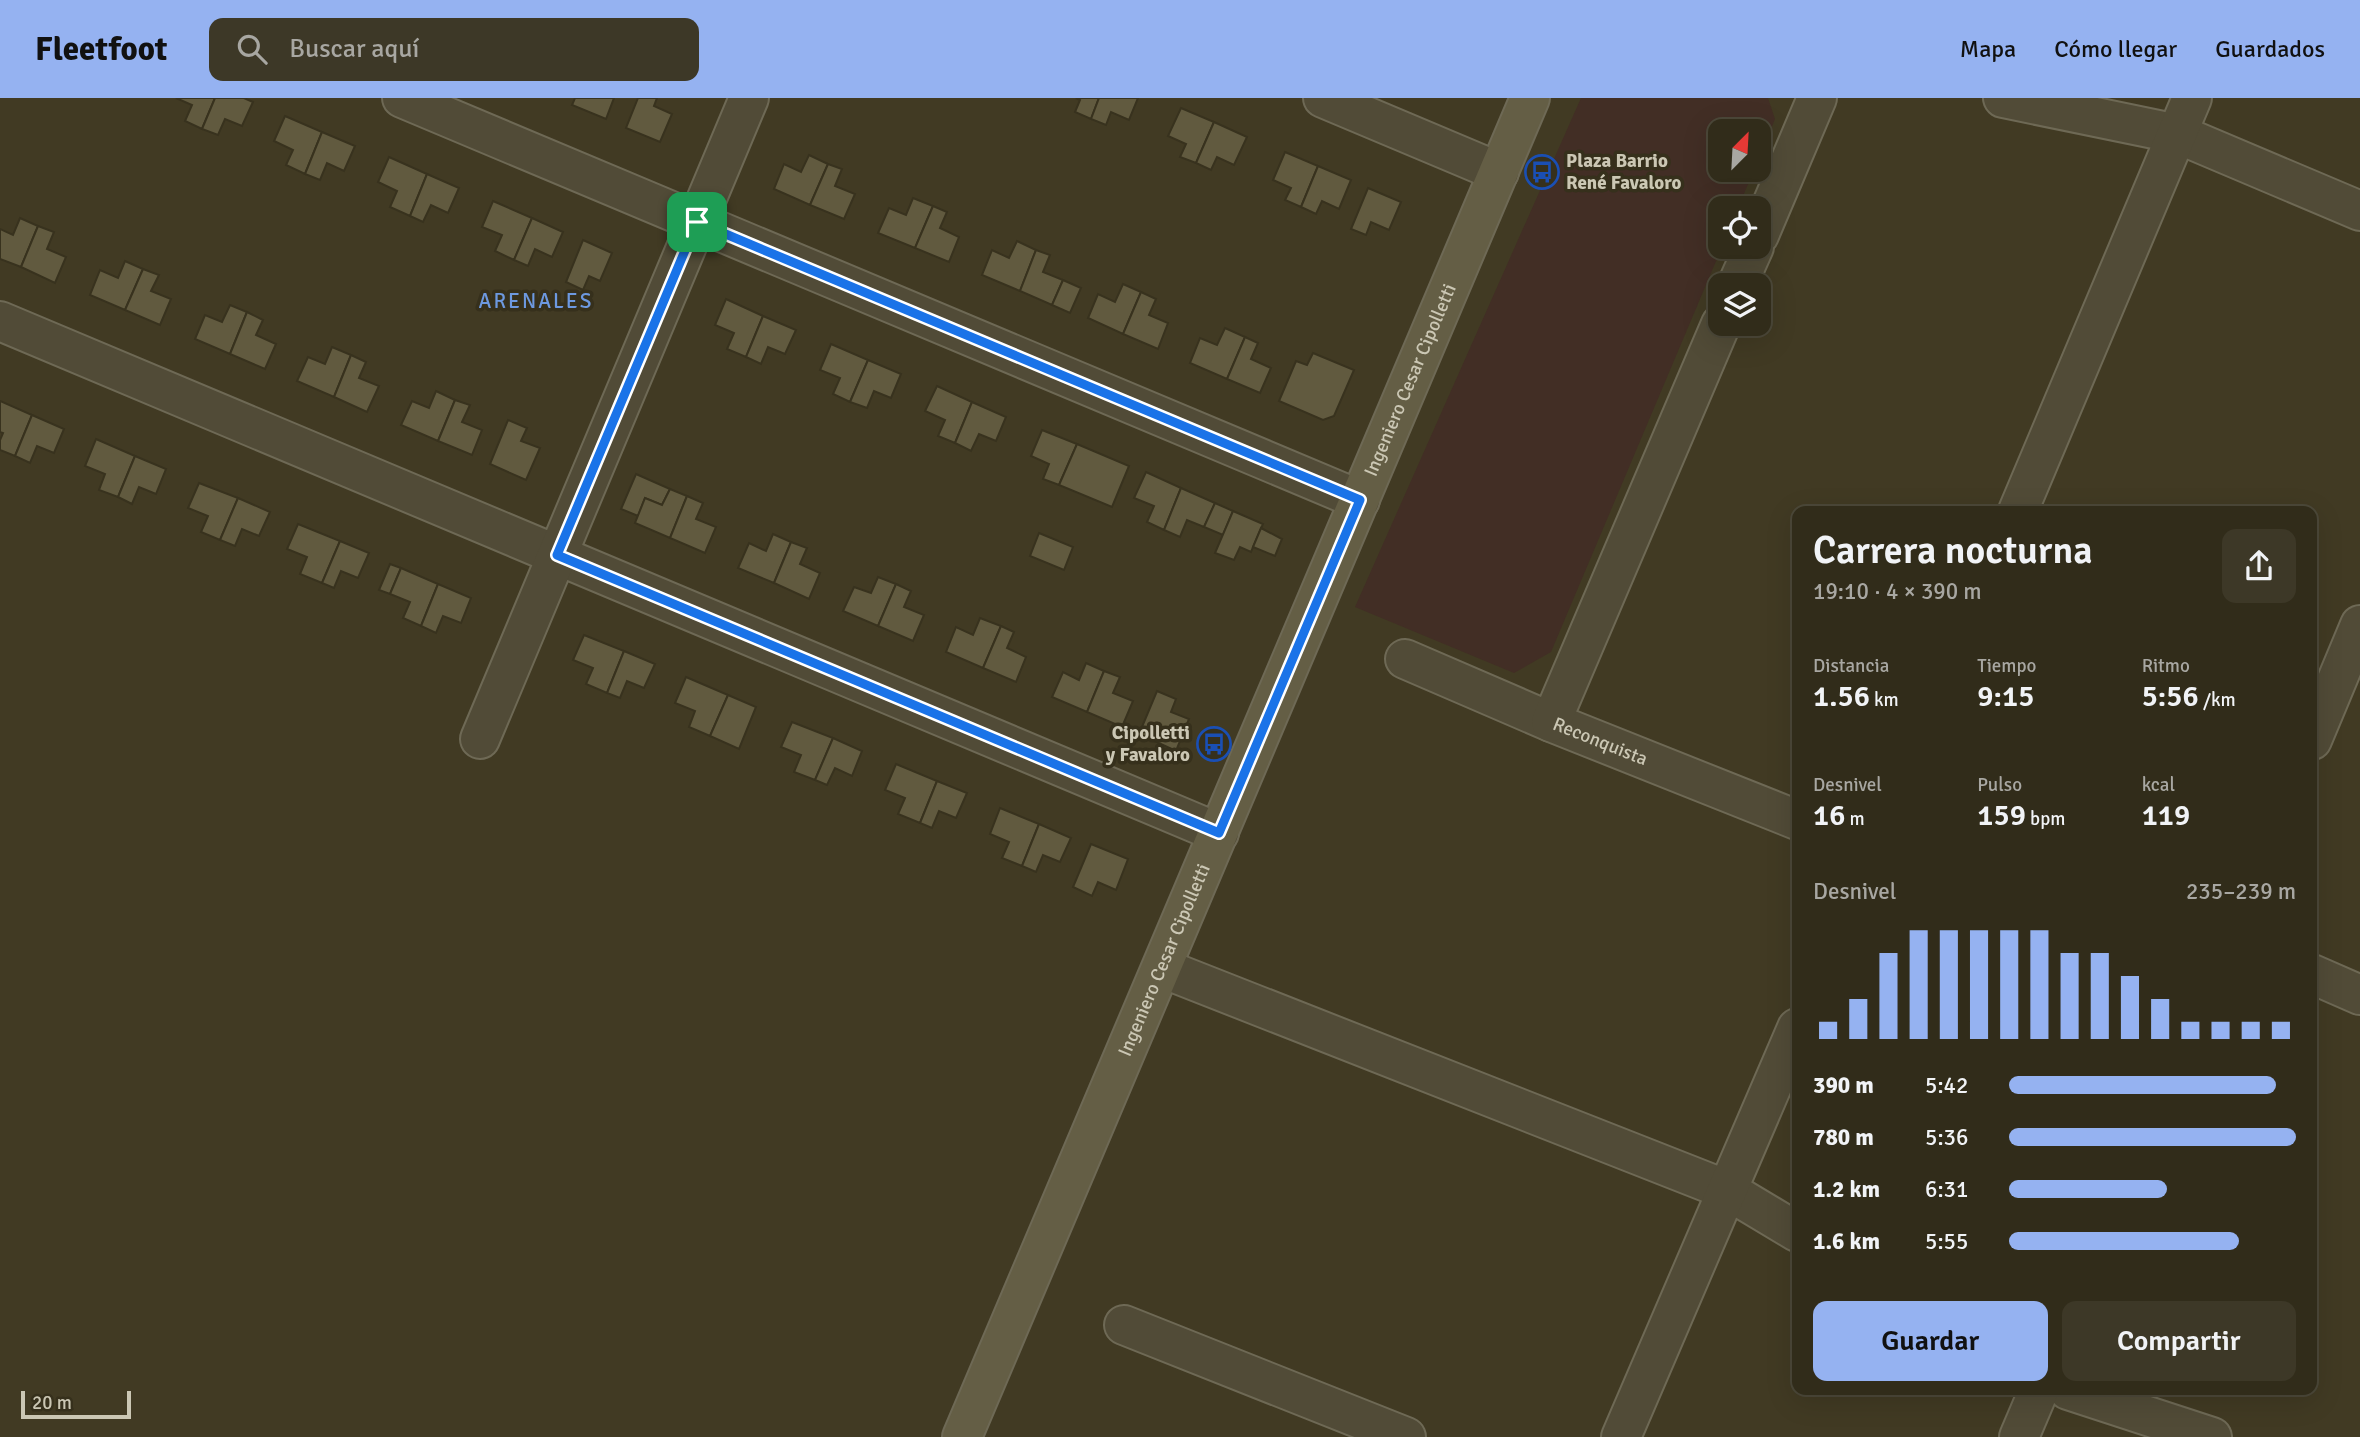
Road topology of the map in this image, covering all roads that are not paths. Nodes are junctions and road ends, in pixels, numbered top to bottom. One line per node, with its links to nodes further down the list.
1 (402, 98): 12 (street)
2 (749, 98): 12 (street)
3 (1324, 98): 9 (street)
4 (1531, 98): 9 (street, Ingeniero Cesar Cipolletti)
5 (1817, 98): 10 (street)
6 (2003, 98): 8 (street)
7 (2192, 98): 8 (street)
8 (2178, 134): 11 (street); 16 (street)
9 (1499, 172): 15 (street, Ingeniero Cesar Cipolletti)
10 (1771, 207)
11 (2360, 211)
12 (697, 222): 15 (street); 17 (street)
13 (0, 321): 17 (street)
14 (1716, 336): 20 (street)
15 (1360, 500): 24 (street, Ingeniero Cesar Cipolletti)
16 (2020, 506)
17 (557, 555): 22 (street); 24 (street)
18 (2360, 625): 21 (street)
19 (1405, 659): 20 (street, Reconquista)
20 (1551, 722): 23 (street, Reconquista)
21 (2317, 728)
22 (480, 739)
23 (1792, 818)
24 (1219, 833): 25 (street, Ingeniero Cesar Cipolletti)
25 (1162, 968): 29 (street); 34 (street, Ingeniero Cesar Cipolletti)
26 (2317, 976): 27 (street)
27 (2360, 995)
28 (1792, 1040): 29 (street)
29 (1727, 1190): 30 (street); 36 (street)
30 (1792, 1229)
31 (1124, 1325): 35 (street)
32 (2037, 1395): 37 (street)
33 (2083, 1395): 38 (street)
34 (962, 1437)
35 (1406, 1437)
36 (1621, 1437)
37 (2019, 1437)
38 (2212, 1437)

